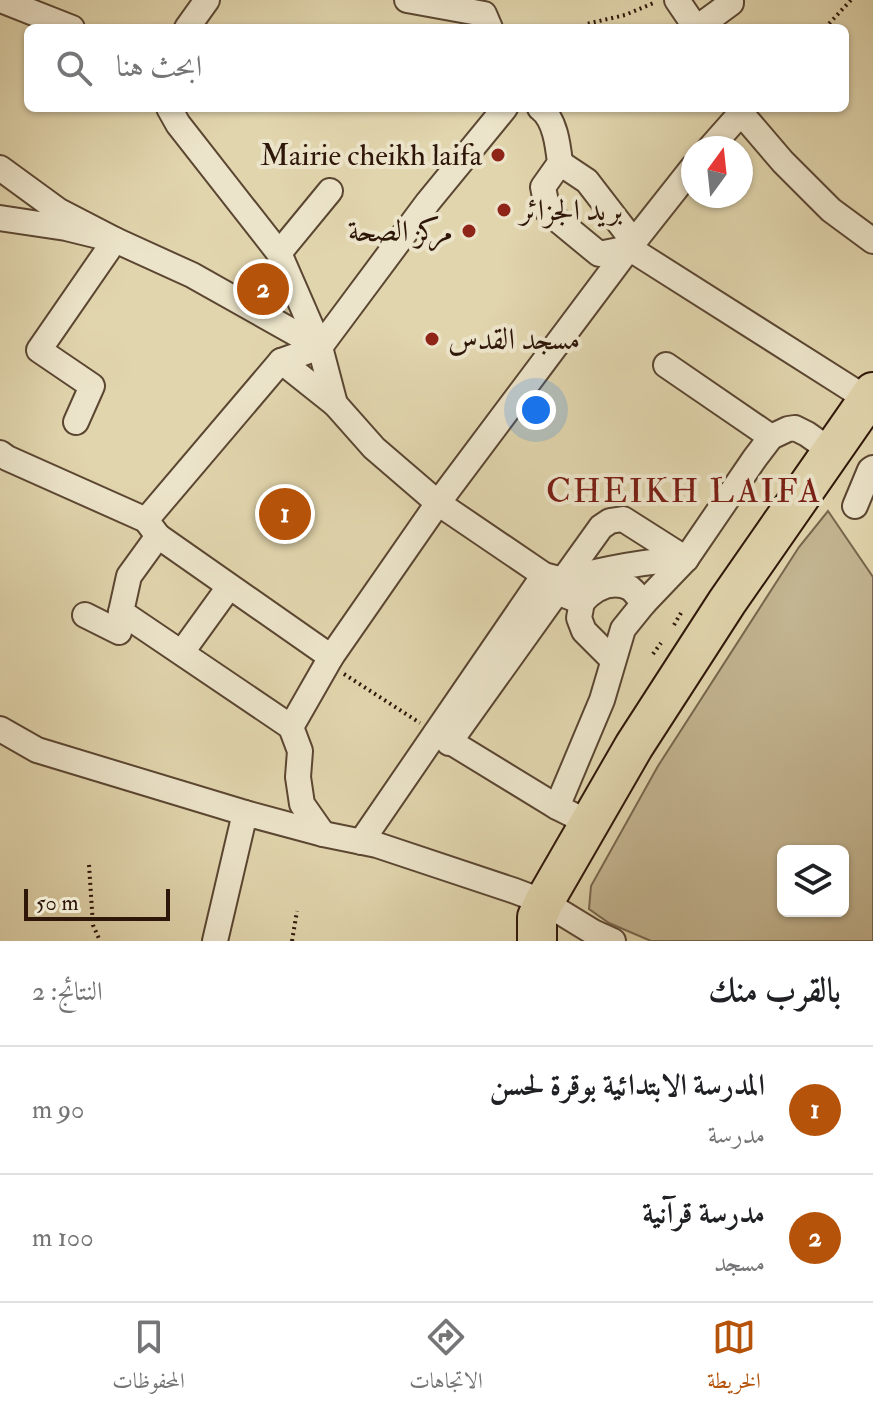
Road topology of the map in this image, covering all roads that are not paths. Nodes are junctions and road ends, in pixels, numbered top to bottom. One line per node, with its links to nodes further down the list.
1 (1, 0): 7 (street)
2 (207, 0): 8 (street)
3 (407, 0): 6 (street)
4 (677, 0): 9 (street)
5 (736, 1): 10 (street)
6 (482, 14)
7 (62, 24)
8 (190, 24)
9 (693, 24)
10 (702, 24)
11 (171, 112): 25 (street)
12 (502, 112): 26 (street)
13 (546, 112): 17 (street)
14 (739, 112): 16 (street)
15 (741, 112): 23 (street)
16 (720, 136)
17 (560, 163): 24 (street); 24 (street)
18 (0, 168): 22 (street)
19 (681, 182): 24 (street)
20 (330, 191): 25 (street)
21 (0, 218): 22 (street)
22 (115, 240): 26 (street); 31 (street)
23 (873, 241)
24 (629, 248): 29 (street); 36 (street)
25 (279, 253): 26 (street)
26 (320, 347): 27 (street); 30 (street)
27 (281, 361): 30 (street); 38 (street)
28 (666, 365): 32 (street)
29 (870, 396): 33 (main road)
30 (335, 404): 36 (street)
31 (76, 422)
32 (771, 437): 33 (street); 39 (street)
33 (831, 451): 53 (main road)
34 (2, 458): 38 (street)
35 (873, 468): 37 (street)
36 (438, 503): 40 (street); 47 (street)
37 (855, 506)
38 (152, 528): 41 (street); 44 (street)
39 (686, 559): 40 (street); 40 (street); 43 (street)
40 (555, 583): 42 (street); 51 (street)
41 (229, 587): 46 (street); 47 (street)
42 (582, 602): 43 (street); 48 (street)
43 (644, 603): 48 (street)
44 (121, 612): 45 (street); 46 (street)
45 (85, 615)
46 (182, 652): 49 (street)
47 (331, 657): 49 (street)
48 (612, 659): 53 (street)
49 (291, 727): 54 (street)
50 (0, 729): 52 (street)
51 (443, 738): 53 (street); 55 (street)
52 (245, 813): 54 (street); 57 (street)
53 (573, 815): 56 (main road)
54 (323, 834): 55 (street)
55 (369, 844): 56 (street)
56 (539, 920): 58 (main road); 59 (street)
57 (215, 941)
58 (506, 941)
59 (613, 941)

